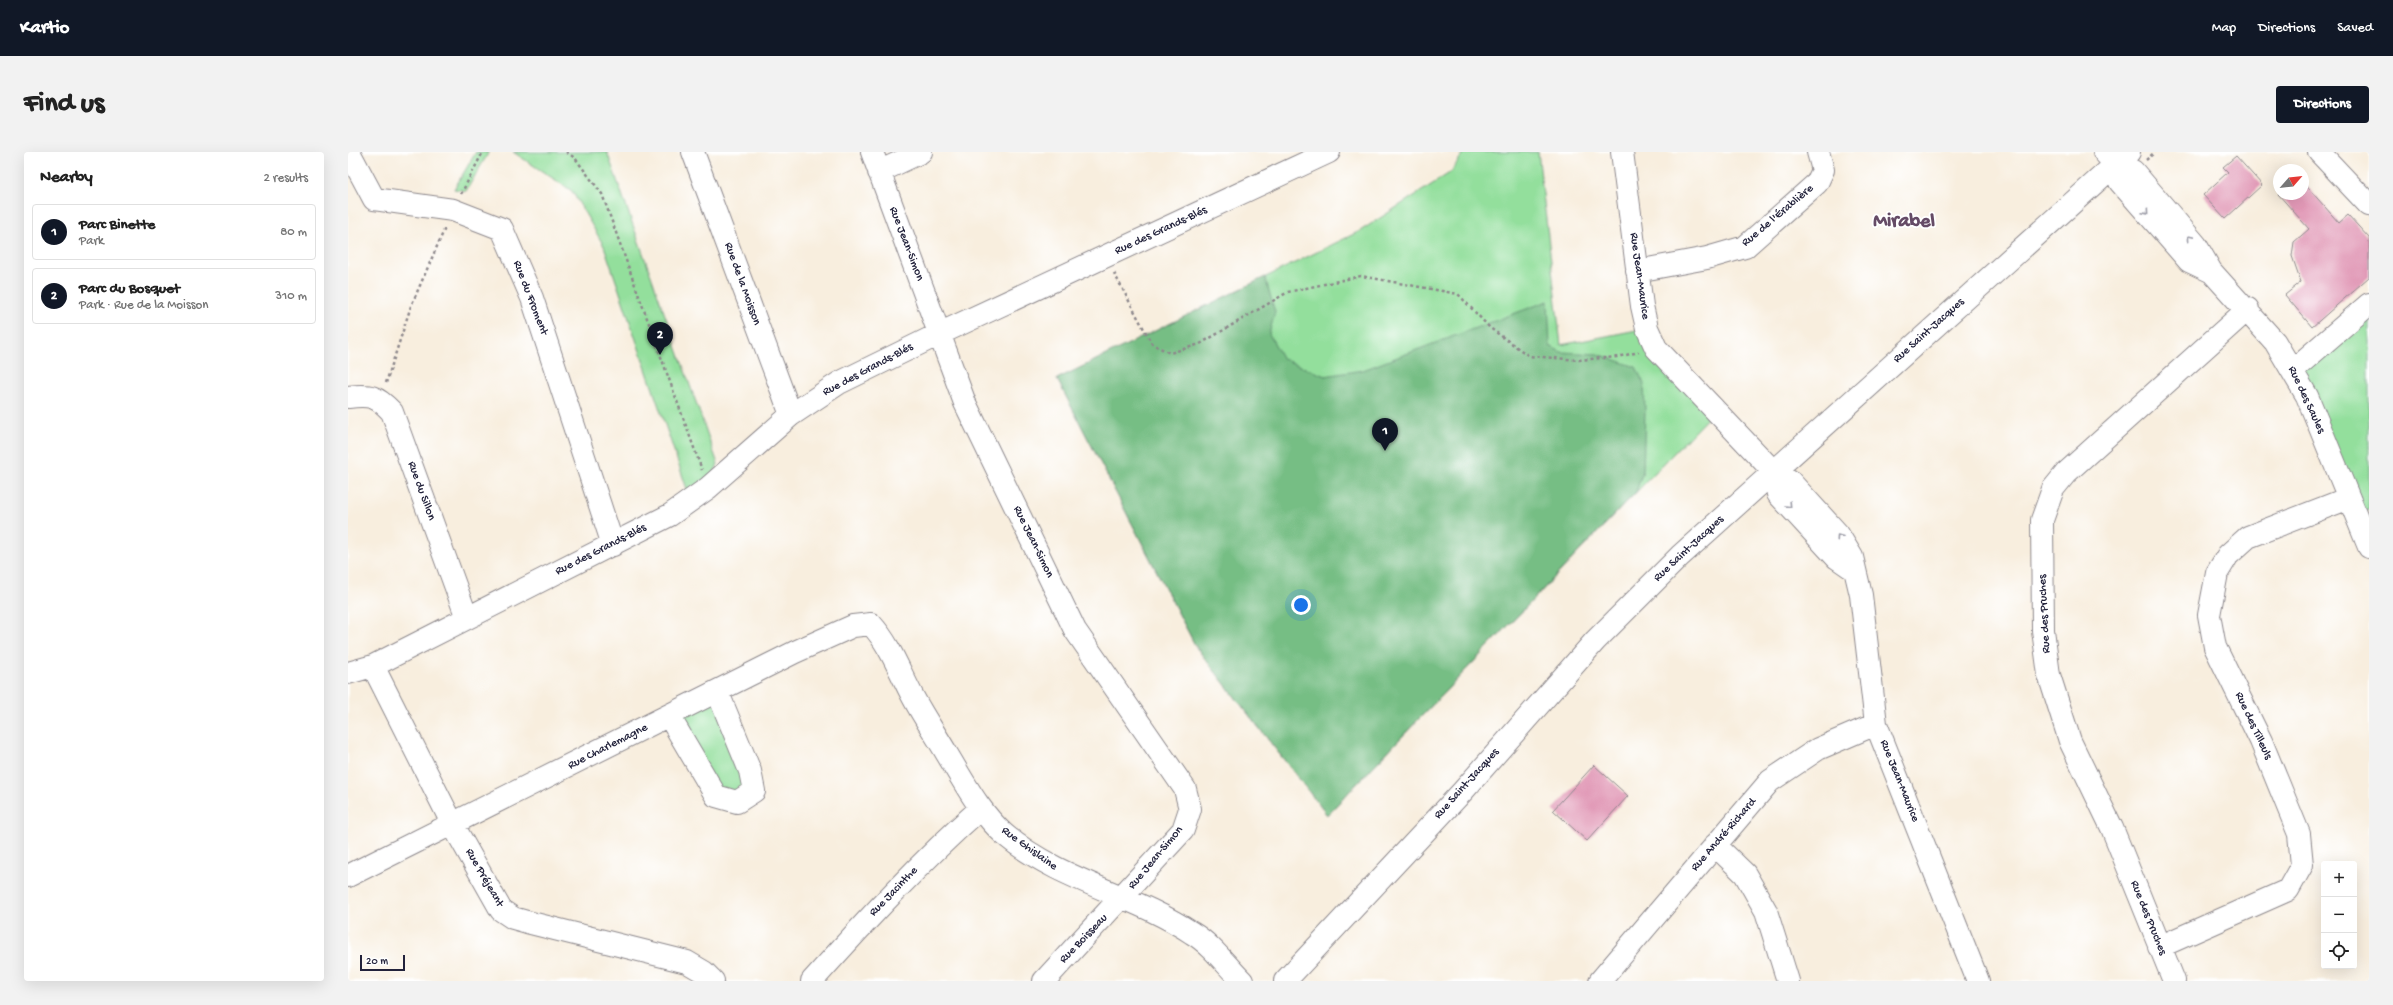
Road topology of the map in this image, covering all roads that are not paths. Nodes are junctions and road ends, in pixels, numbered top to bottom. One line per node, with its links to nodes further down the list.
1 (349, 152): 20 (street, Rue du Froment)
2 (693, 152): 17 (street, Rue de la Moisson)
3 (921, 152): 9 (street)
4 (1329, 152): 14 (street, Rue des Grands-Blés)
5 (1622, 152): 11 (street, Rue Jean-Maurice)
6 (1818, 152): 11 (street, Rue de l'Érablière)
7 (2319, 152): 10 (street)
8 (2116, 156): 13 (street, Rue des Saules); 18 (street, Rue Saint-Jacques)
9 (876, 162): 14 (street, Rue Jean-Simon)
10 (2369, 205)
11 (1637, 271): 18 (street, Rue Jean-Maurice)
12 (2369, 304): 15 (street)
13 (2248, 310): 15 (street, Rue des Saules); 34 (street, Rue des Pruches)
14 (939, 334): 17 (street, Rue des Grands-Blés); 33 (street, Rue Jean-Simon)
15 (2293, 370): 19 (street, Rue des Saules)
16 (348, 397): 22 (street, Rue du Sillon)
17 (791, 415): 20 (street, Rue des Grands-Blés)
18 (1773, 471): 28 (street, Rue Jean-Maurice); 39 (street, Rue Saint-Jacques)
19 (2349, 498): 21 (street, Rue des Saules); 34 (street, Rue des Tilleuls)
20 (613, 545): 22 (street, Rue des Grands-Blés)
21 (2369, 547)
22 (467, 618): 24 (street, Rue des Grands-Blés)
23 (871, 624): 26 (street, Rue Charlemagne); 29 (street, Rue Ghislaine)
24 (373, 666): 25 (street, Rue des Grands-Blés); 30 (street, Rue Préjeant)
25 (348, 673)
26 (718, 692): 27 (street, Rue Charlemagne); 27 (street)
27 (669, 716): 30 (street, Rue Charlemagne)
28 (1876, 724): 31 (street, Rue André-Richard); 42 (street, Rue Jean-Maurice)
29 (980, 808): 33 (street, Rue Ghislaine); 36 (street, Rue Jacinthe)
30 (453, 825): 32 (street, Rue Charlemagne); 35 (street, Rue Préjeant)
31 (1715, 845): 40 (street, Rue André-Richard); 41 (street)
32 (348, 876)
33 (1124, 897): 37 (street, Rue Boisseau); 38 (street, Rue Ghislaine)
34 (2159, 947): 43 (street, Rue des Pruches)
35 (713, 981)
36 (812, 981)
37 (1044, 981)
38 (1242, 981)
39 (1285, 981)
40 (1600, 981)
41 (1788, 981)
42 (1978, 981)
43 (2174, 981)

